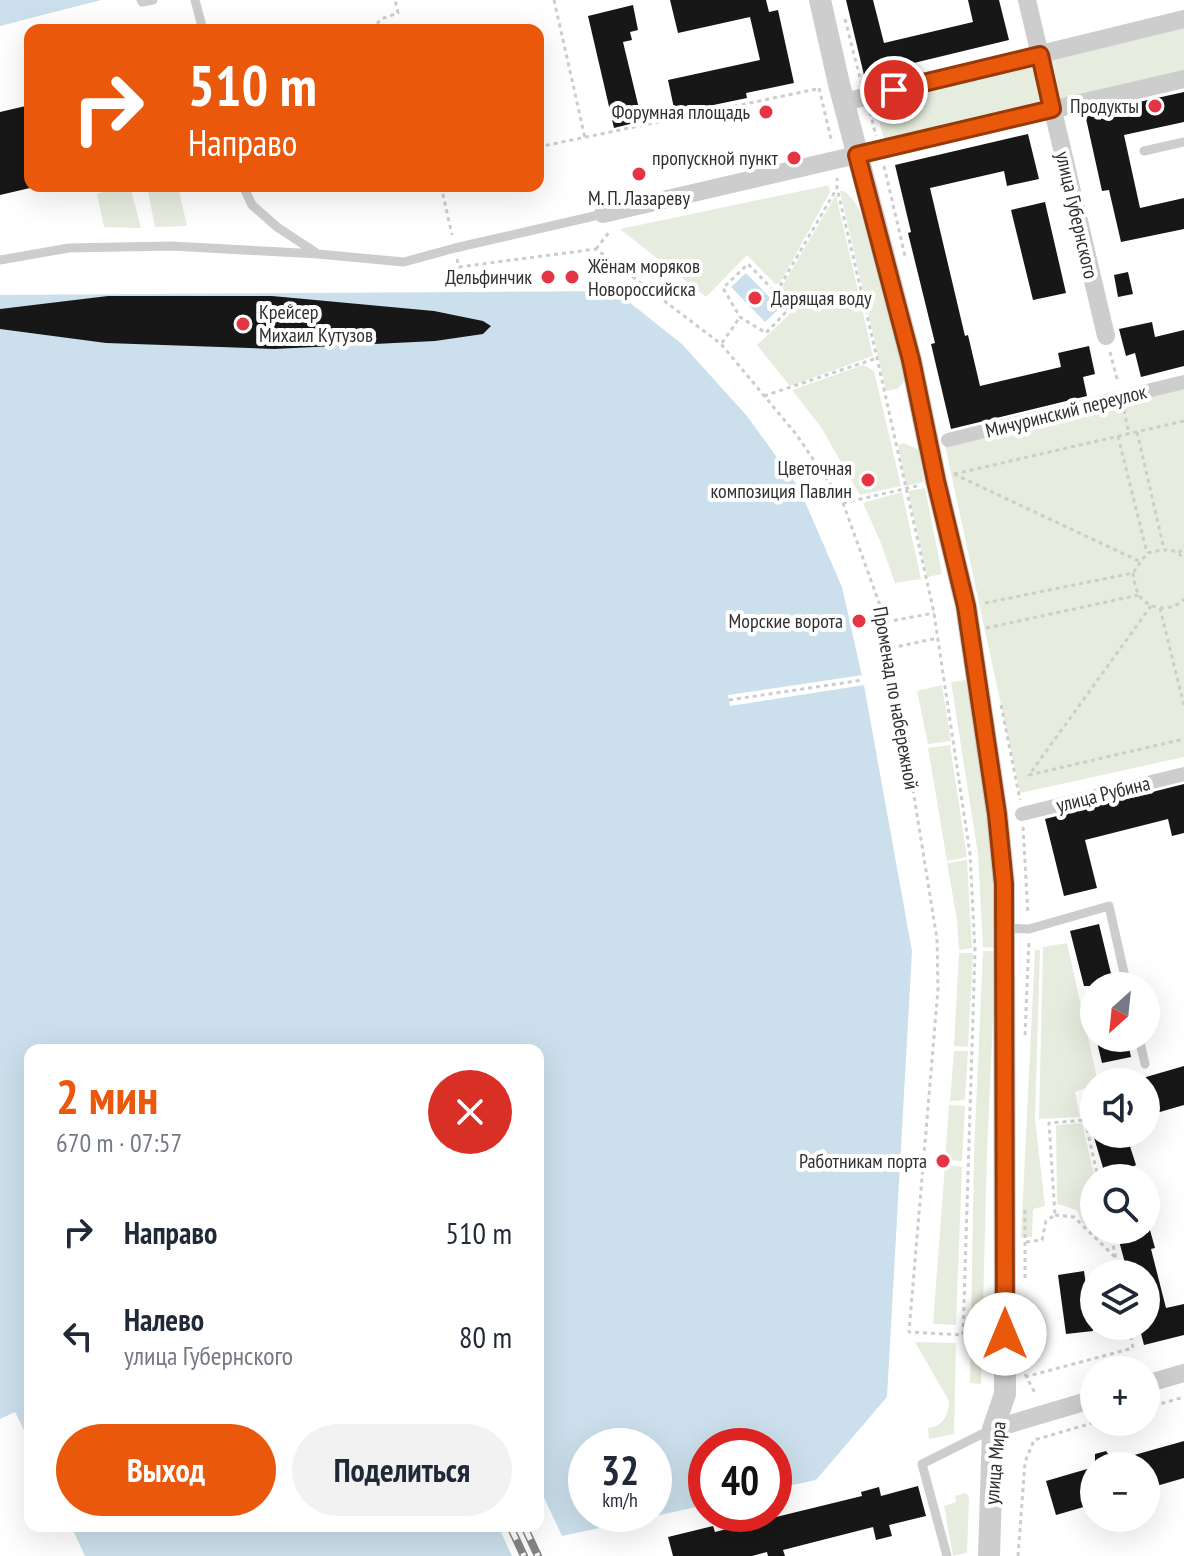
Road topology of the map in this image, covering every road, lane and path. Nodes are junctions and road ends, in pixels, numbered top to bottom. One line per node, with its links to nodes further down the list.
1 (141, 0): 2 (lane)
2 (153, 0)
3 (195, 0): 9 (lane)
4 (395, 0): 10 (path)
5 (554, 0): 15 (path)
6 (820, 0): 13 (street, улица Мира)
7 (1027, 0): 11 (street, улица Губернского)
8 (1184, 19): 11 (street)
9 (201, 24)
10 (377, 24)
11 (1040, 55): 13 (street); 14 (street, улица Губернского)
12 (1184, 79): 14 (street)
13 (841, 89): 15 (path); 19 (street, улица Мира); 20 (path)
14 (1052, 109): 19 (street); 30 (street, улица Губернского)
15 (585, 138): 17 (path)
16 (1184, 142): 18 (lane)
17 (544, 146)
18 (1144, 151)
19 (857, 155): 20 (street); 39 (street, улица Мира)
20 (834, 160): 21 (path); 24 (street)
21 (837, 188): 28 (path); 32 (path)
22 (246, 192): 26 (lane)
23 (442, 192): 25 (path)
24 (603, 214): 25 (lane)
25 (455, 248): 26 (lane); 31 (path, Променад по набережной)
26 (318, 254): 27 (lane)
27 (0, 260)
28 (776, 293): 29 (path); 29 (path)
29 (740, 317): 31 (path)
30 (1106, 336)
31 (721, 344): 34 (path, Променад по набережной)
32 (877, 358): 34 (path); 40 (path)
33 (1184, 382): 38 (street, Мичуринский переулок)
34 (764, 396): 41 (path, Променад по набережной)
35 (1184, 421): 36 (path)
36 (1137, 432): 37 (path); 43 (path)
37 (1118, 436): 44 (path); 47 (path)
38 (948, 440)
39 (936, 481): 40 (path); 65 (street, улица Мира)
40 (905, 489): 41 (path); 54 (path)
41 (843, 503): 55 (path, Променад по набережной)
42 (1184, 546): 45 (path)
43 (1164, 549): 44 (path); 45 (path)
44 (1147, 553): 47 (path)
45 (1179, 553): 46 (path)
46 (1184, 559)
47 (1141, 562): 48 (path)
48 (1133, 573): 49 (path); 51 (path)
49 (1139, 595): 52 (path); 56 (path)
50 (1184, 599): 53 (path)
51 (981, 603)
52 (1151, 606): 53 (path); 62 (path)
53 (1160, 608): 61 (path)
54 (934, 613): 55 (path); 57 (path)
55 (886, 622): 58 (path, Променад по набережной)
56 (986, 628)
57 (938, 638): 58 (path); 58 (path, Променад по набережной)
58 (891, 648)
59 (863, 680): 60 (path)
60 (729, 700)
61 (1184, 706)
62 (1184, 739)
63 (1184, 774): 64 (street, улица Рубина)
64 (1022, 814)
65 (1004, 928): 66 (lane); 82 (street, улица Мира)
66 (1124, 972)
67 (1142, 1052): 68 (lane)
68 (1145, 1064)
69 (1095, 1164): 70 (path)
70 (1055, 1215): 71 (path); 73 (path)
71 (1026, 1242)
72 (1113, 1244): 73 (path)
73 (1116, 1258)
74 (1132, 1340): 76 (path)
75 (1184, 1373): 77 (street)
76 (1025, 1377)
77 (1160, 1380)
78 (1184, 1397): 80 (path)
79 (1080, 1403): 82 (street)
80 (1160, 1404)
81 (1080, 1427): 85 (path)
82 (993, 1429): 83 (lane); 84 (street, улица Мира)
83 (947, 1556)
84 (989, 1556)
85 (1018, 1556)

